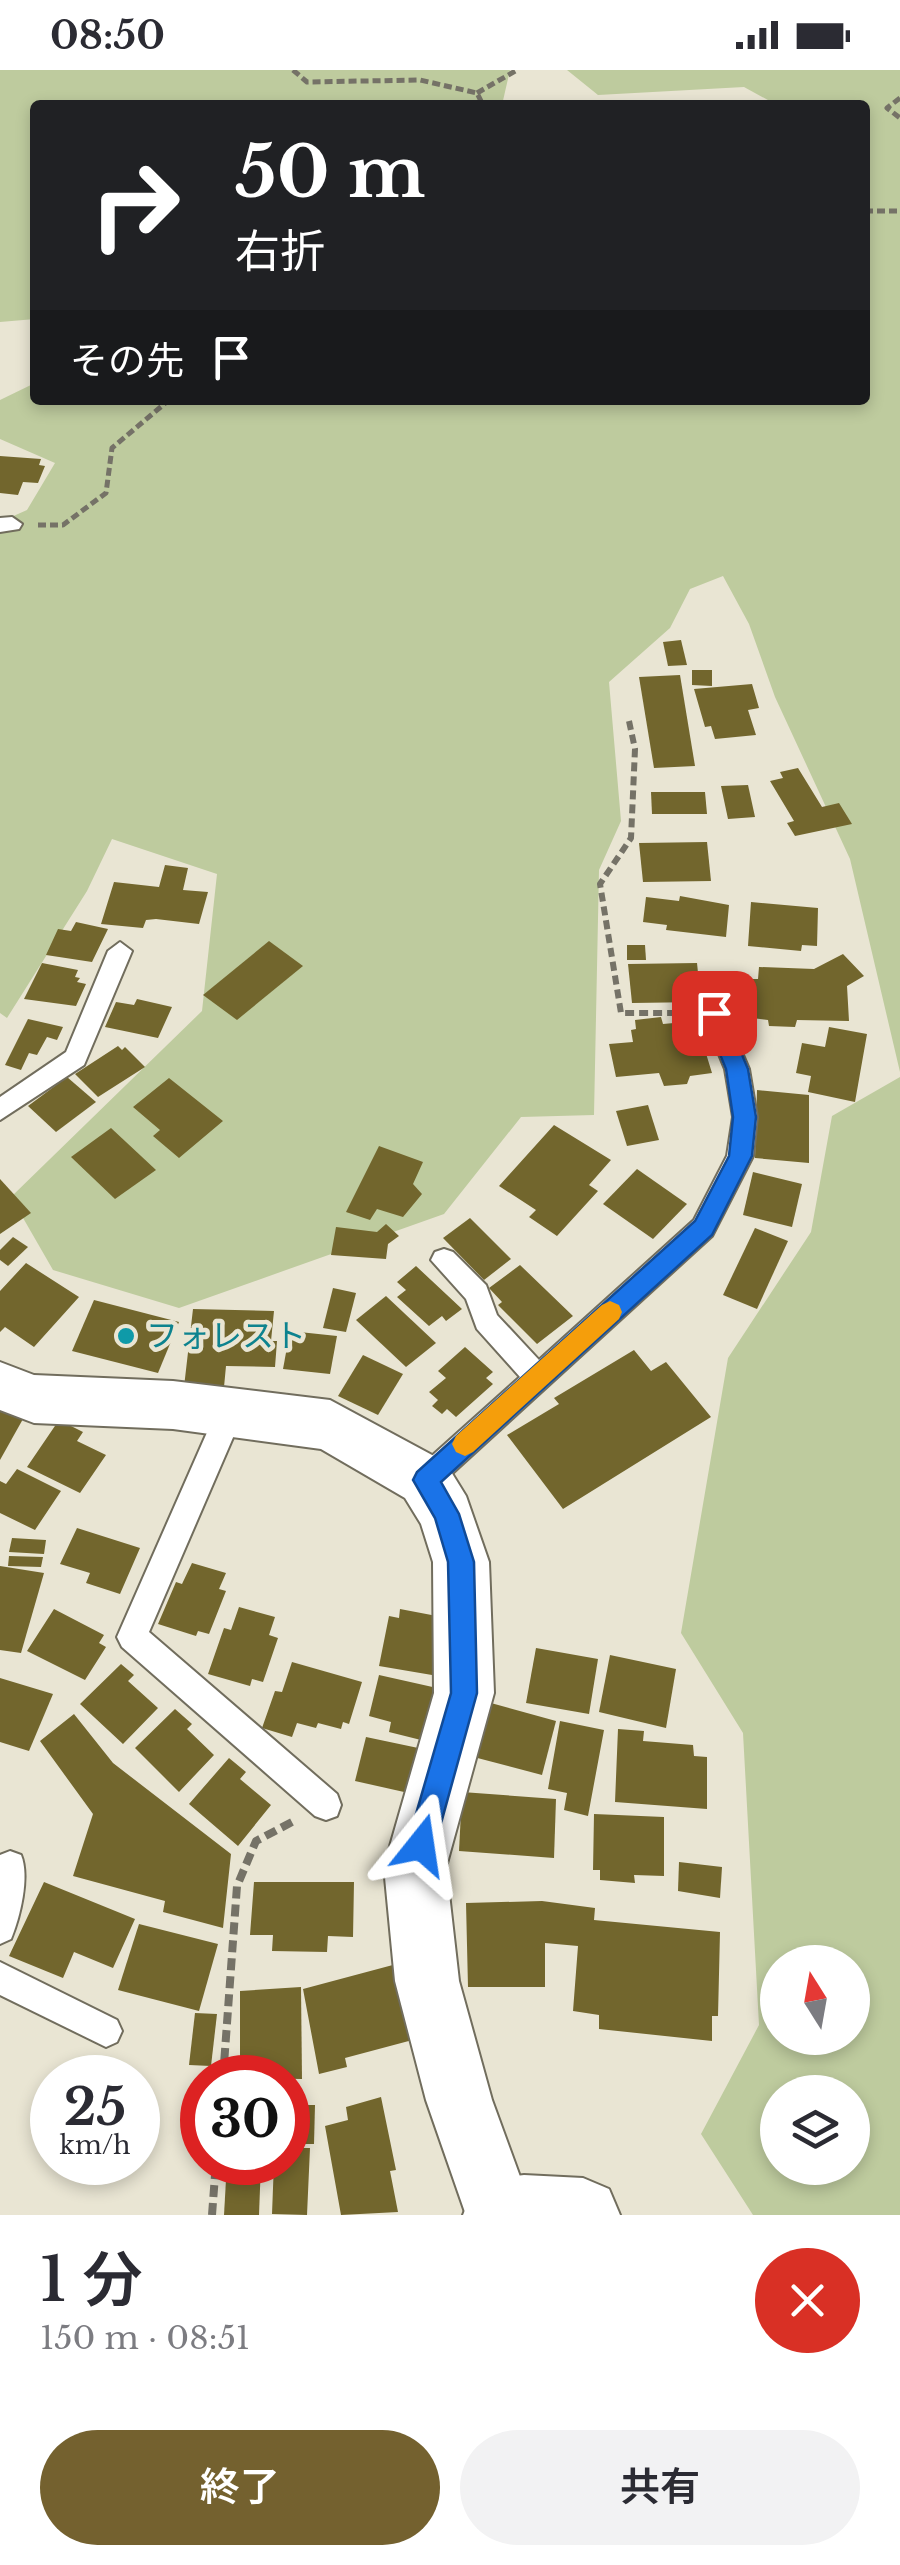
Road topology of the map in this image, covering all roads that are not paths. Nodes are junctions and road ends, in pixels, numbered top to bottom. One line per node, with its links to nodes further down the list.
1 (120, 952): 3 (lane)
2 (714, 1013): 5 (lane)
3 (0, 1110)
4 (444, 1260): 5 (lane)
5 (538, 1377): 8 (lane)
6 (0, 1386): 7 (street)
7 (230, 1412): 8 (street); 9 (lane)
8 (426, 1480): 14 (street)
9 (326, 1804)
10 (10, 1866): 11 (lane)
11 (0, 1928)
12 (0, 1978): 13 (lane)
13 (106, 2031)
14 (526, 2214)

